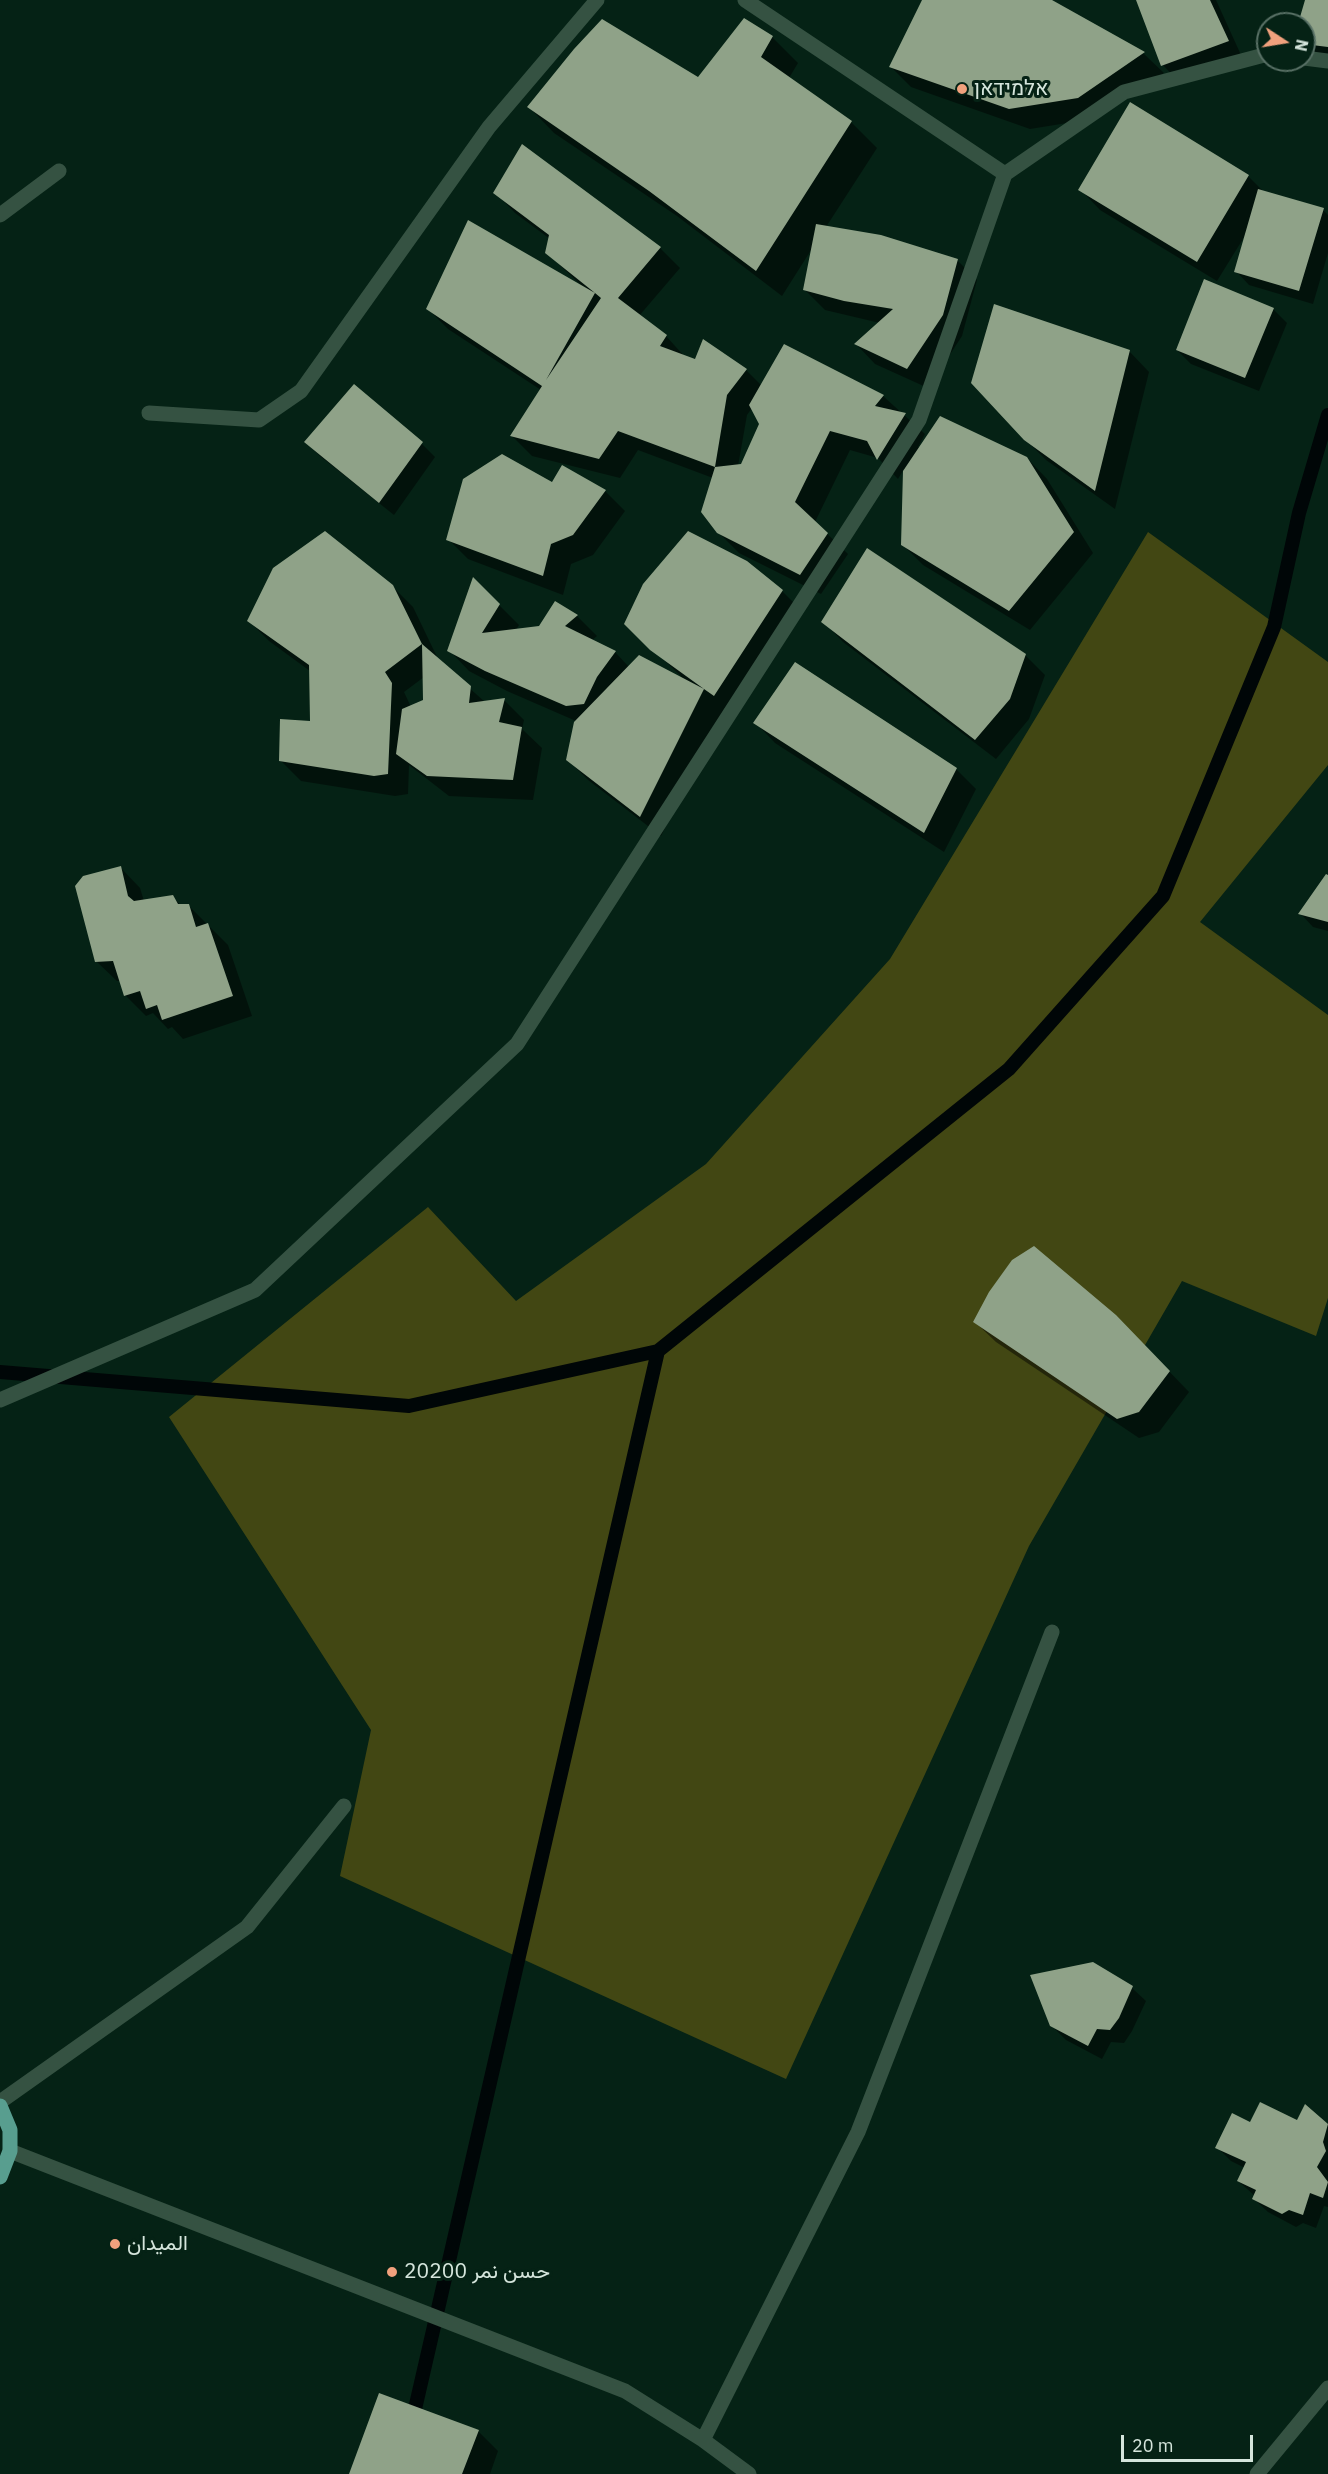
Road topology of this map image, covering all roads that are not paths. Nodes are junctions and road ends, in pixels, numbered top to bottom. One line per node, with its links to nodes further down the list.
1 (597, 0): 7 (street)
2 (745, 0): 5 (street)
3 (1256, 57): 5 (street)
4 (59, 171): 6 (street)
5 (1005, 174): 8 (street)
6 (0, 215)
7 (149, 413)
8 (0, 1400)
9 (1052, 1632): 15 (street)
10 (344, 1806): 11 (street)
11 (0, 2104): 12 (main road)
12 (10, 2151): 13 (main road); 15 (street)
13 (0, 2177)
14 (1328, 2388): 17 (street)
15 (703, 2440): 16 (street)
16 (749, 2474)
17 (1257, 2474)

